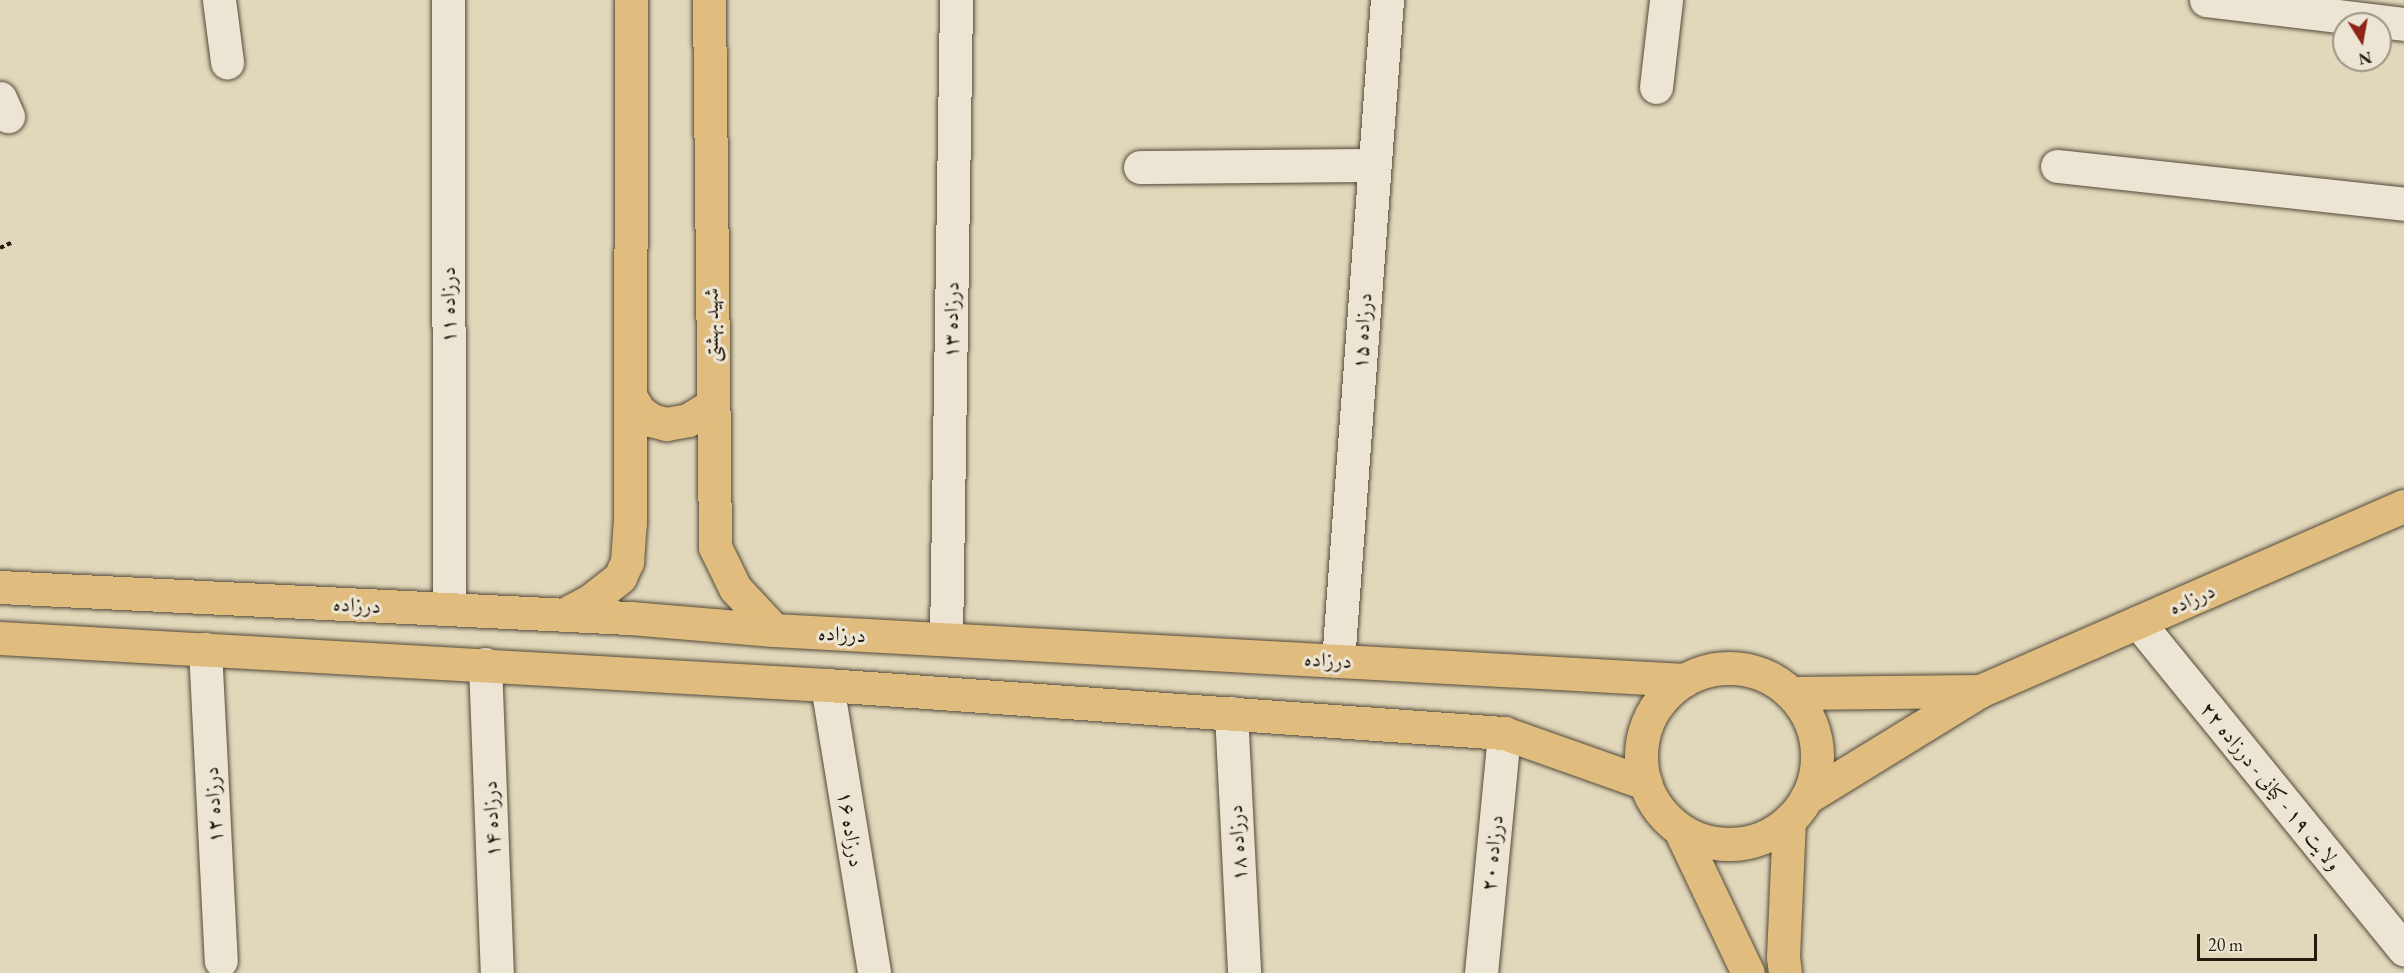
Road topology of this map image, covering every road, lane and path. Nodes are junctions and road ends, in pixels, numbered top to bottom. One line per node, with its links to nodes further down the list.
1 (219, 0): 10 (street)
2 (448, 0): 22 (street, درزاده ۱۱)
3 (631, 0): 18 (main road)
4 (709, 0): 19 (main road, شهید بهشتی)
5 (956, 0): 27 (street, درزاده ۱۳)
6 (1387, 0): 12 (street, درزاده ۱۵)
7 (1666, 0): 11 (street)
8 (2206, 0): 9 (street)
9 (2404, 24)
10 (227, 62)
11 (1656, 87)
12 (1374, 165): 14 (street); 29 (street, درزاده ۱۵)
13 (2057, 166): 15 (street)
14 (1140, 167)
15 (2404, 204)
16 (13, 242): 17 (path)
17 (0, 248)
18 (630, 396): 19 (main road); 23 (main road)
19 (712, 405): 25 (main road, شهید بهشتی)
20 (2404, 506): 24 (main road, درزاده)
21 (0, 587): 22 (main road, درزاده)
22 (449, 609): 23 (main road, درزاده)
23 (563, 615): 25 (main road, درزاده)
24 (2138, 622): 33 (main road, درزاده); 40 (street, ولایت ۱۹ - کیانی - درزاده ۲۲)
25 (774, 630): 27 (main road, درزاده)
26 (0, 638): 28 (main road)
27 (946, 639): 29 (main road, درزاده)
28 (204, 649): 30 (main road); 41 (street, درزاده ۱۲)
29 (1338, 661): 31 (main road, درزاده)
30 (485, 664): 32 (main road); 42 (street, درزاده ۱۴)
31 (1685, 680): 34 (main road); 37 (main road)
32 (827, 685): 35 (main road); 43 (street, درزاده ۱۶)
33 (1980, 691): 34 (main road); 38 (main road)
34 (1791, 693): 38 (main road)
35 (1231, 713): 36 (main road); 44 (street, درزاده ۱۸)
36 (1504, 733): 37 (main road); 45 (street, درزاده ۲۰)
37 (1645, 783): 39 (main road)
38 (1797, 809): 39 (main road); 47 (main road)
39 (1680, 830): 46 (main road)
40 (2404, 949)
41 (221, 961)
42 (497, 973)
43 (874, 973)
44 (1244, 973)
45 (1480, 973)
46 (1748, 973)
47 (1785, 973)

